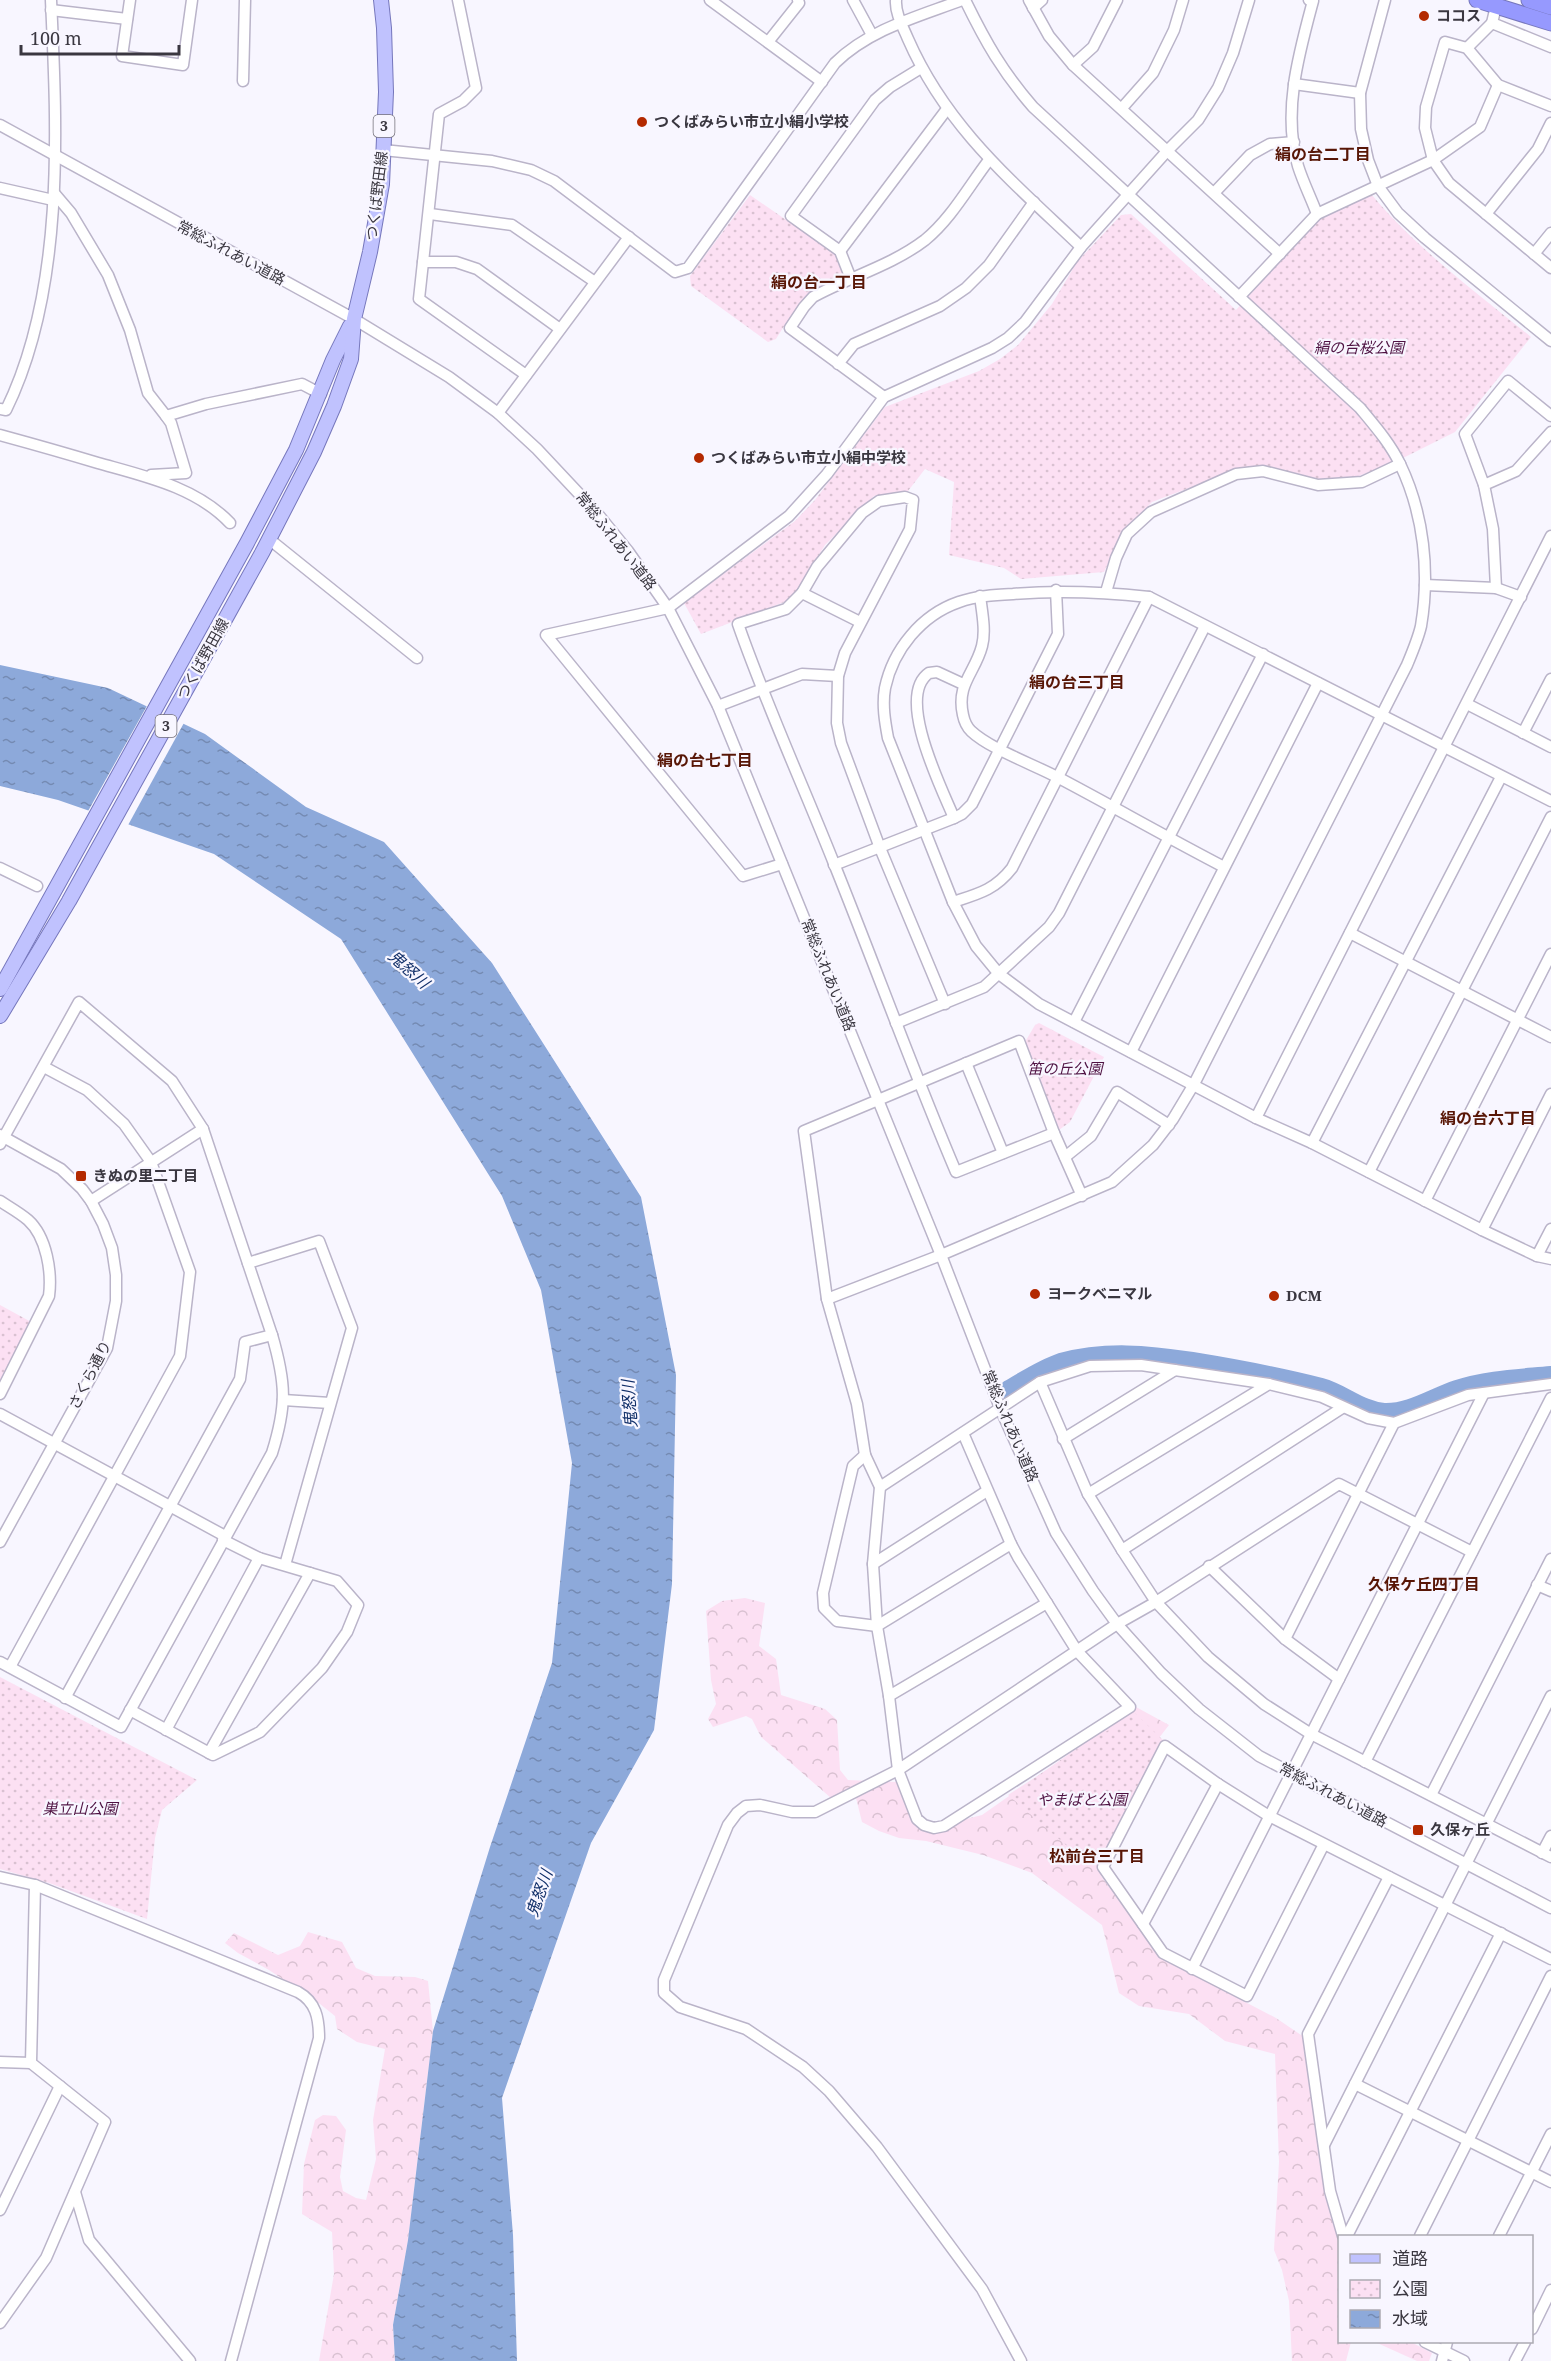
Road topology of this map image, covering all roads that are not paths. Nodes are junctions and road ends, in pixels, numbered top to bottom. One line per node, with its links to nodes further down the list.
1 (58, 0): 21 (street)
2 (130, 0): 24 (street)
3 (192, 0): 24 (street)
4 (245, 0): 34 (street)
5 (381, 0): 45 (main road, つくば野田線 / 3)
6 (458, 0): 47 (street)
7 (798, 0): 29 (street)
8 (853, 0): 28 (street)
9 (896, 0): 25 (street)
10 (963, 0): 25 (street); 54 (street)
11 (1042, 0): 20 (street)
12 (1117, 0): 32 (street)
13 (1183, 0): 40 (street)
14 (1249, 0): 46 (street)
15 (1309, 0): 36 (street)
16 (1385, 0): 38 (street)
17 (1477, 0): 22 (highway)
18 (1528, 0): 23 (highway)
19 (717, 2): 29 (street)
20 (1031, 4): 32 (street)
21 (51, 5): 24 (street); 48 (street)
22 (1496, 6): 26 (street); 27 (highway)
23 (1551, 7)
24 (127, 19)
25 (901, 22): 28 (street); 33 (street)
26 (1492, 23): 30 (street); 31 (street)
27 (1551, 23)
28 (872, 35): 35 (street)
29 (768, 42): 35 (street)
30 (1551, 47)
31 (1467, 48): 37 (street); 50 (street)
32 (1073, 64): 40 (street)
33 (921, 68): 41 (street); 63 (street)
34 (243, 81)
35 (822, 82): 61 (street)
36 (1294, 84): 38 (street); 44 (street)
37 (1498, 85): 39 (street); 50 (street)
38 (1360, 93): 51 (street)
39 (1551, 106)
40 (1122, 108): 46 (street)
41 (947, 109): 49 (street); 63 (street)
42 (1551, 123): 59 (street)
43 (0, 126): 48 (street, 常総ふれあい道路)
44 (1294, 142): 53 (street); 58 (street)
45 (383, 150): 47 (street); 71 (main road, つくば野田線 / 3)
46 (1168, 150): 53 (street); 54 (street)
47 (435, 154): 57 (street); 61 (street)
48 (55, 156): 55 (street); 71 (street, 常総ふれあい道路)
49 (989, 160): 56 (street); 68 (street)
50 (1433, 160): 51 (street); 59 (street)
51 (1378, 186): 58 (street); 73 (street)
52 (0, 188): 55 (street)
53 (1214, 193): 64 (street)
54 (1128, 195): 62 (street); 70 (street)
55 (53, 196): 78 (street); 80 (street)
56 (1034, 202): 62 (street); 74 (street)
57 (430, 214): 66 (street); 69 (street)
58 (1317, 214): 64 (street)
59 (1486, 214): 65 (street)
60 (1551, 233): 65 (street)
61 (629, 237): 69 (street)
62 (1082, 247): 77 (street)
63 (840, 251): 68 (street)
64 (1280, 254): 70 (street)
65 (1534, 254): 67 (street)
66 (423, 262): 72 (street); 75 (street)
67 (1551, 268)
68 (851, 279): 74 (street)
69 (595, 282): 72 (street)
70 (1239, 297): 84 (street)
71 (354, 319): 76 (main road, つくば野田線 / 3); 79 (street, 常総ふれあい道路); 89 (main road, つくば野田線 / 3)
72 (560, 329): 75 (street)
73 (1551, 342)
74 (838, 364): 77 (street)
75 (526, 375): 79 (street)
76 (321, 394): 80 (street); 134 (main road, つくば野田線 / 3)
77 (884, 397): 98 (street)
78 (0, 409)
79 (498, 413): 98 (street, 常総ふれあい道路)
80 (166, 416): 85 (street)
81 (1551, 416): 86 (street)
82 (1551, 432): 86 (street)
83 (0, 435): 85 (street)
84 (1400, 464): 90 (street); 93 (street)
85 (142, 475): 87 (street)
86 (1484, 485): 91 (street)
87 (230, 524)
88 (1551, 536): 97 (street)
89 (266, 545): 102 (street); 137 (main road, つくば野田線 / 3)
90 (1425, 585): 91 (street); 110 (street)
91 (1496, 588): 97 (street)
92 (1056, 590): 93 (street); 95 (street); 114 (street)
93 (1106, 592): 96 (street)
94 (802, 593): 99 (street); 99 (street); 107 (street)
95 (980, 596): 106 (street); 121 (street)
96 (1149, 597): 100 (street); 115 (street)
97 (1521, 597): 108 (street)
98 (668, 609): 109 (street, 常総ふれあい道路); 124 (street)
99 (860, 622): 103 (street)
100 (1205, 626): 101 (street); 118 (street)
101 (1263, 654): 105 (street); 122 (street)
102 (417, 658)
103 (838, 676): 107 (street); 123 (street)
104 (1551, 679): 111 (street)
105 (1318, 683): 110 (street); 126 (street)
106 (963, 684): 114 (street); 120 (street)
107 (760, 689): 109 (street); 125 (street)
108 (1467, 704): 111 (street); 112 (street)
109 (718, 706): 124 (street, 常総ふれあい道路)
110 (1382, 715): 112 (street); 146 (street)
111 (1523, 733): 113 (street)
112 (1445, 746): 116 (street); 130 (street)
113 (1551, 747)
114 (1000, 749): 115 (street); 120 (street)
115 (1057, 777): 118 (street); 129 (street)
116 (1501, 777): 117 (street); 132 (street)
117 (1551, 801)
118 (1113, 807): 122 (street); 133 (street)
119 (1551, 817): 135 (street)
120 (954, 818): 121 (street)
121 (925, 830): 123 (street); 129 (street)
122 (1168, 838): 126 (street); 139 (street)
123 (880, 848): 125 (street); 136 (street)
124 (782, 864): 148 (street, 常総ふれあい道路)
125 (834, 865): 140 (street)
126 (1224, 867): 142 (street)
127 (0, 868): 128 (street)
128 (37, 886)
129 (953, 902): 133 (street)
130 (1350, 933): 132 (street); 149 (street)
131 (1551, 954): 138 (street)
132 (1406, 960): 135 (street); 154 (street)
133 (999, 974): 136 (street); 139 (street)
134 (0, 989)
135 (1462, 989): 138 (street); 158 (street)
136 (945, 1004): 140 (street)
137 (0, 1016)
138 (1517, 1020): 141 (street); 162 (street)
139 (1074, 1022): 142 (street)
140 (896, 1023): 145 (street)
141 (1551, 1037)
142 (1131, 1052): 146 (street)
143 (966, 1063): 145 (street); 152 (street); 155 (street)
144 (44, 1067): 151 (street); 153 (street); 157 (street)
145 (919, 1083): 148 (street); 155 (street)
146 (1194, 1084): 149 (street); 150 (street)
147 (1551, 1094): 164 (street)
148 (878, 1101): 165 (street, 常総ふれあい道路); 169 (street)
149 (1256, 1118): 154 (street)
150 (1169, 1125): 156 (street); 159 (street)
151 (203, 1129): 157 (street); 168 (street)
152 (1054, 1133): 155 (street); 156 (street)
153 (1, 1139): 161 (street, さくら通り)
154 (1312, 1143): 158 (street)
155 (1003, 1153)
156 (1065, 1157): 159 (street)
157 (151, 1162): 161 (street); 188 (street)
158 (1369, 1172): 162 (street)
159 (1082, 1196): 165 (street)
160 (0, 1201): 176 (street)
161 (91, 1201): 186 (street, さくら通り)
162 (1425, 1201): 164 (street)
163 (1551, 1229): 166 (street)
164 (1482, 1230): 166 (street)
165 (941, 1255): 169 (street); 180 (street, 常総ふれあい道路)
166 (1537, 1256): 167 (street)
167 (1551, 1259)
168 (248, 1263): 170 (street); 179 (street)
169 (827, 1299): 187 (street)
170 (272, 1335): 178 (street); 193 (street)
171 (1175, 1370): 172 (street); 173 (street); 185 (street)
172 (1040, 1382): 180 (street); 185 (street)
173 (1269, 1384): 181 (street); 191 (street)
174 (1551, 1384): 175 (street)
175 (1484, 1393): 183 (street); 194 (street)
176 (0, 1394)
177 (1551, 1398): 199 (street)
178 (283, 1400): 179 (street); 195 (street)
179 (330, 1403): 203 (street)
180 (1000, 1408): 184 (street); 210 (street, 常総ふれあい道路)
181 (1342, 1408): 183 (street); 198 (street)
182 (0, 1414): 186 (street)
183 (1394, 1423): 192 (street)
184 (963, 1433): 189 (street); 190 (street)
185 (1063, 1440): 191 (street)
186 (54, 1443): 188 (street); 196 (street, さくら通り)
187 (865, 1455): 189 (street); 211 (street)
188 (115, 1476): 193 (street); 214 (street)
189 (880, 1486): 202 (street)
190 (987, 1491): 197 (street); 202 (street)
191 (1088, 1494): 198 (street)
192 (1358, 1494): 194 (street); 204 (street); 212 (street)
193 (170, 1505): 195 (street); 218 (street)
194 (1418, 1524): 199 (street); 215 (street)
195 (224, 1538): 200 (street); 219 (street)
196 (0, 1542)
197 (1011, 1544): 209 (street); 211 (street)
198 (1122, 1550): 208 (street)
199 (1472, 1552): 223 (street)
200 (259, 1558): 203 (street); 220 (street)
201 (1551, 1559): 206 (street)
202 (873, 1563): 211 (street)
203 (285, 1565): 205 (street)
204 (1209, 1566): 208 (street); 212 (street)
205 (310, 1573): 222 (street); 222 (street)
206 (1538, 1585): 207 (street); 227 (street)
207 (1551, 1592)
208 (1156, 1602): 210 (street); 221 (street)
209 (1047, 1603): 213 (street); 216 (street)
210 (1117, 1624): 213 (street); 225 (street, 常総ふれあい道路)
211 (877, 1626): 216 (street)
212 (1285, 1639): 215 (street)
213 (1077, 1651): 224 (street); 224 (street)
214 (5, 1665): 218 (street)
215 (1339, 1679): 221 (street)
216 (889, 1696): 224 (street)
217 (1551, 1696): 229 (street)
218 (65, 1698): 219 (street)
219 (130, 1710): 220 (street)
220 (166, 1730): 222 (street)
221 (1311, 1734): 223 (street); 225 (street)
222 (209, 1753)
223 (1365, 1762): 227 (street)
224 (898, 1770): 268 (street)
225 (1291, 1774): 228 (street); 233 (street, 常総ふれあい道路)
226 (1218, 1784): 228 (street); 239 (street); 239 (street)
227 (1431, 1795): 229 (street)
228 (1269, 1816): 231 (street); 242 (street)
229 (1486, 1824): 232 (street); 233 (street)
230 (1551, 1836): 232 (street)
231 (1324, 1844): 235 (street); 242 (street)
232 (1547, 1855)
233 (1465, 1865): 237 (street); 238 (street, 常総ふれあい道路)
234 (0, 1877): 236 (street)
235 (1389, 1877): 237 (street); 251 (street)
236 (35, 1885): 245 (street); 267 (street)
237 (1445, 1905): 240 (street); 246 (street)
238 (1551, 1908)
239 (1143, 1924): 242 (street)
240 (1501, 1934): 241 (street); 248 (street)
241 (1551, 1959)
242 (1192, 1969)
243 (1551, 1976): 250 (street)
244 (0, 2062): 245 (street)
245 (31, 2063): 247 (street)
246 (1355, 2084): 248 (street); 251 (street)
247 (60, 2086): 254 (street); 255 (street)
248 (1410, 2112): 250 (street); 257 (street)
249 (1551, 2134): 252 (street)
250 (1468, 2140): 252 (street); 258 (street)
251 (1324, 2145): 256 (street)
252 (1532, 2172): 253 (street); 259 (street)
253 (1551, 2182)
254 (75, 2192): 261 (street); 266 (street)
255 (0, 2210)
256 (1345, 2235)
257 (1346, 2235)
258 (1420, 2235)
259 (1500, 2235)
260 (1551, 2290): 262 (street)
261 (0, 2323)
262 (1533, 2327)
263 (1427, 2343): 265 (street)
264 (1524, 2343): 270 (street)
265 (1444, 2351): 269 (street)
266 (190, 2361)
267 (231, 2361)
268 (1020, 2361)
269 (1464, 2361)
270 (1515, 2361)

